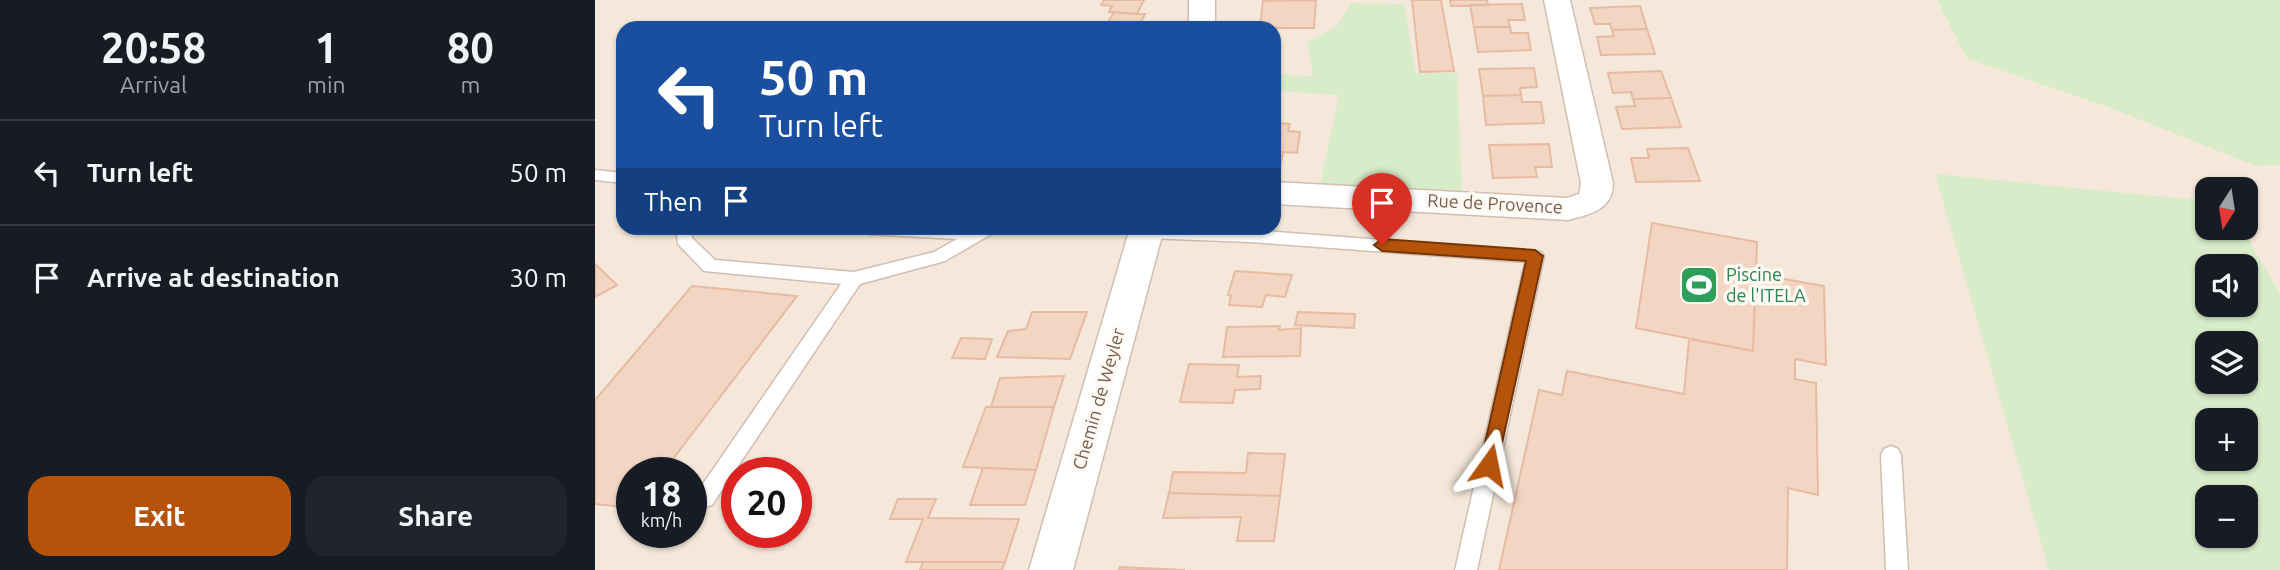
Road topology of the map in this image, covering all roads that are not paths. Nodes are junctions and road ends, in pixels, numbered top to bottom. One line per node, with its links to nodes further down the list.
1 (1202, 0): 3 (street)
2 (1557, 0): 6 (street, Rue de Provence)
3 (1202, 21)
4 (595, 176): 5 (lane)
5 (616, 178)
6 (1281, 193)
7 (684, 235): 11 (lane)
8 (976, 235): 11 (lane)
9 (1146, 235): 14 (street, Chemin de Weyler)
10 (1232, 235): 15 (lane)
11 (854, 279): 13 (lane)
12 (1891, 455): 16 (lane)
13 (707, 495)
14 (1051, 570)
15 (1466, 570)
16 (1898, 570)

